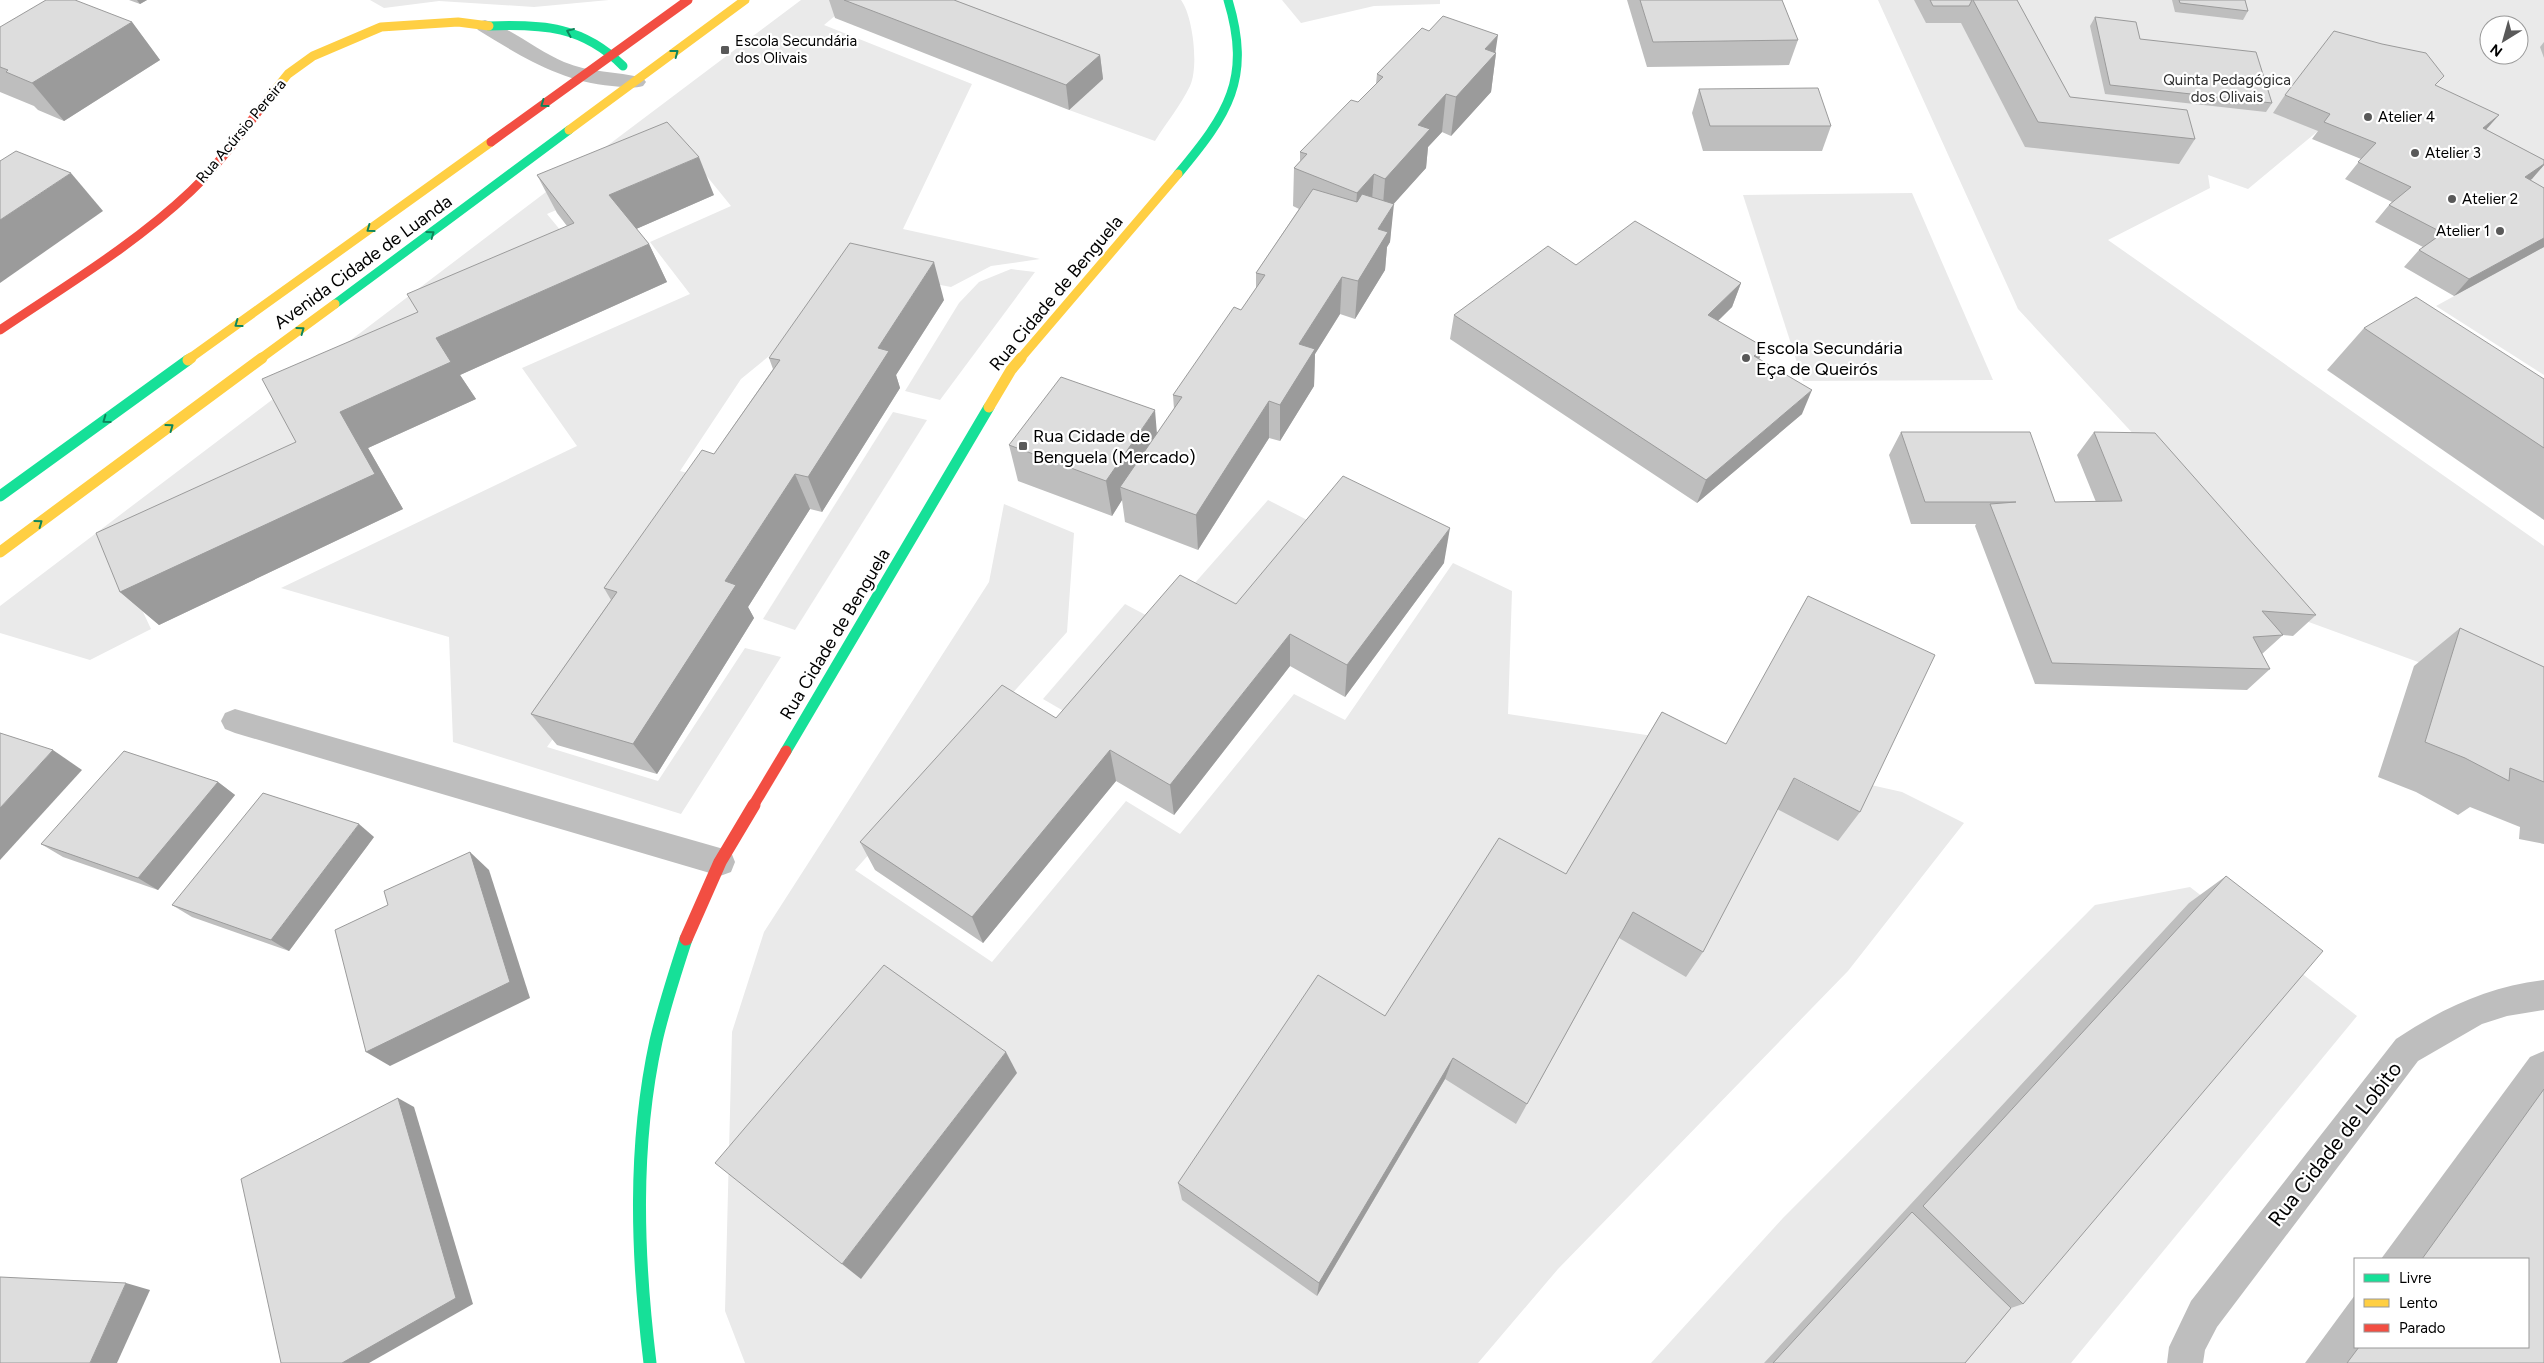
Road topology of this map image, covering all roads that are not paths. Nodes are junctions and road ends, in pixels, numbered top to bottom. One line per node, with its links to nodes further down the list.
1 (688, 0): 5 (street, Avenida Cidade de Luanda)
2 (745, 0): 7 (street, Avenida Cidade de Luanda, one-way to 2)
3 (1228, 0): 12 (street, Rua Cidade de Benguela)
4 (485, 26): 5 (street, Rua Acúrsio Pereira, one-way to 4); 6 (street, Rua Acúrsio Pereira); 8 (street, Rua Acúrsio Pereira)
5 (613, 54): 6 (street, Avenida Cidade de Luanda); 7 (street, Rua Acúrsio Pereira)
6 (584, 75): 7 (street, Rua Acúrsio Pereira); 9 (street, Avenida Cidade de Luanda, one-way to 9)
7 (636, 82): 10 (street, Avenida Cidade de Luanda, one-way to 7)
8 (0, 330)
9 (0, 496)
10 (0, 552)
11 (235, 721): 12 (street)
12 (720, 862): 14 (street, Rua Cidade de Benguela)
13 (2544, 995): 15 (street, Rua Cidade de Lobito)
14 (650, 1363)
15 (2185, 1363)

